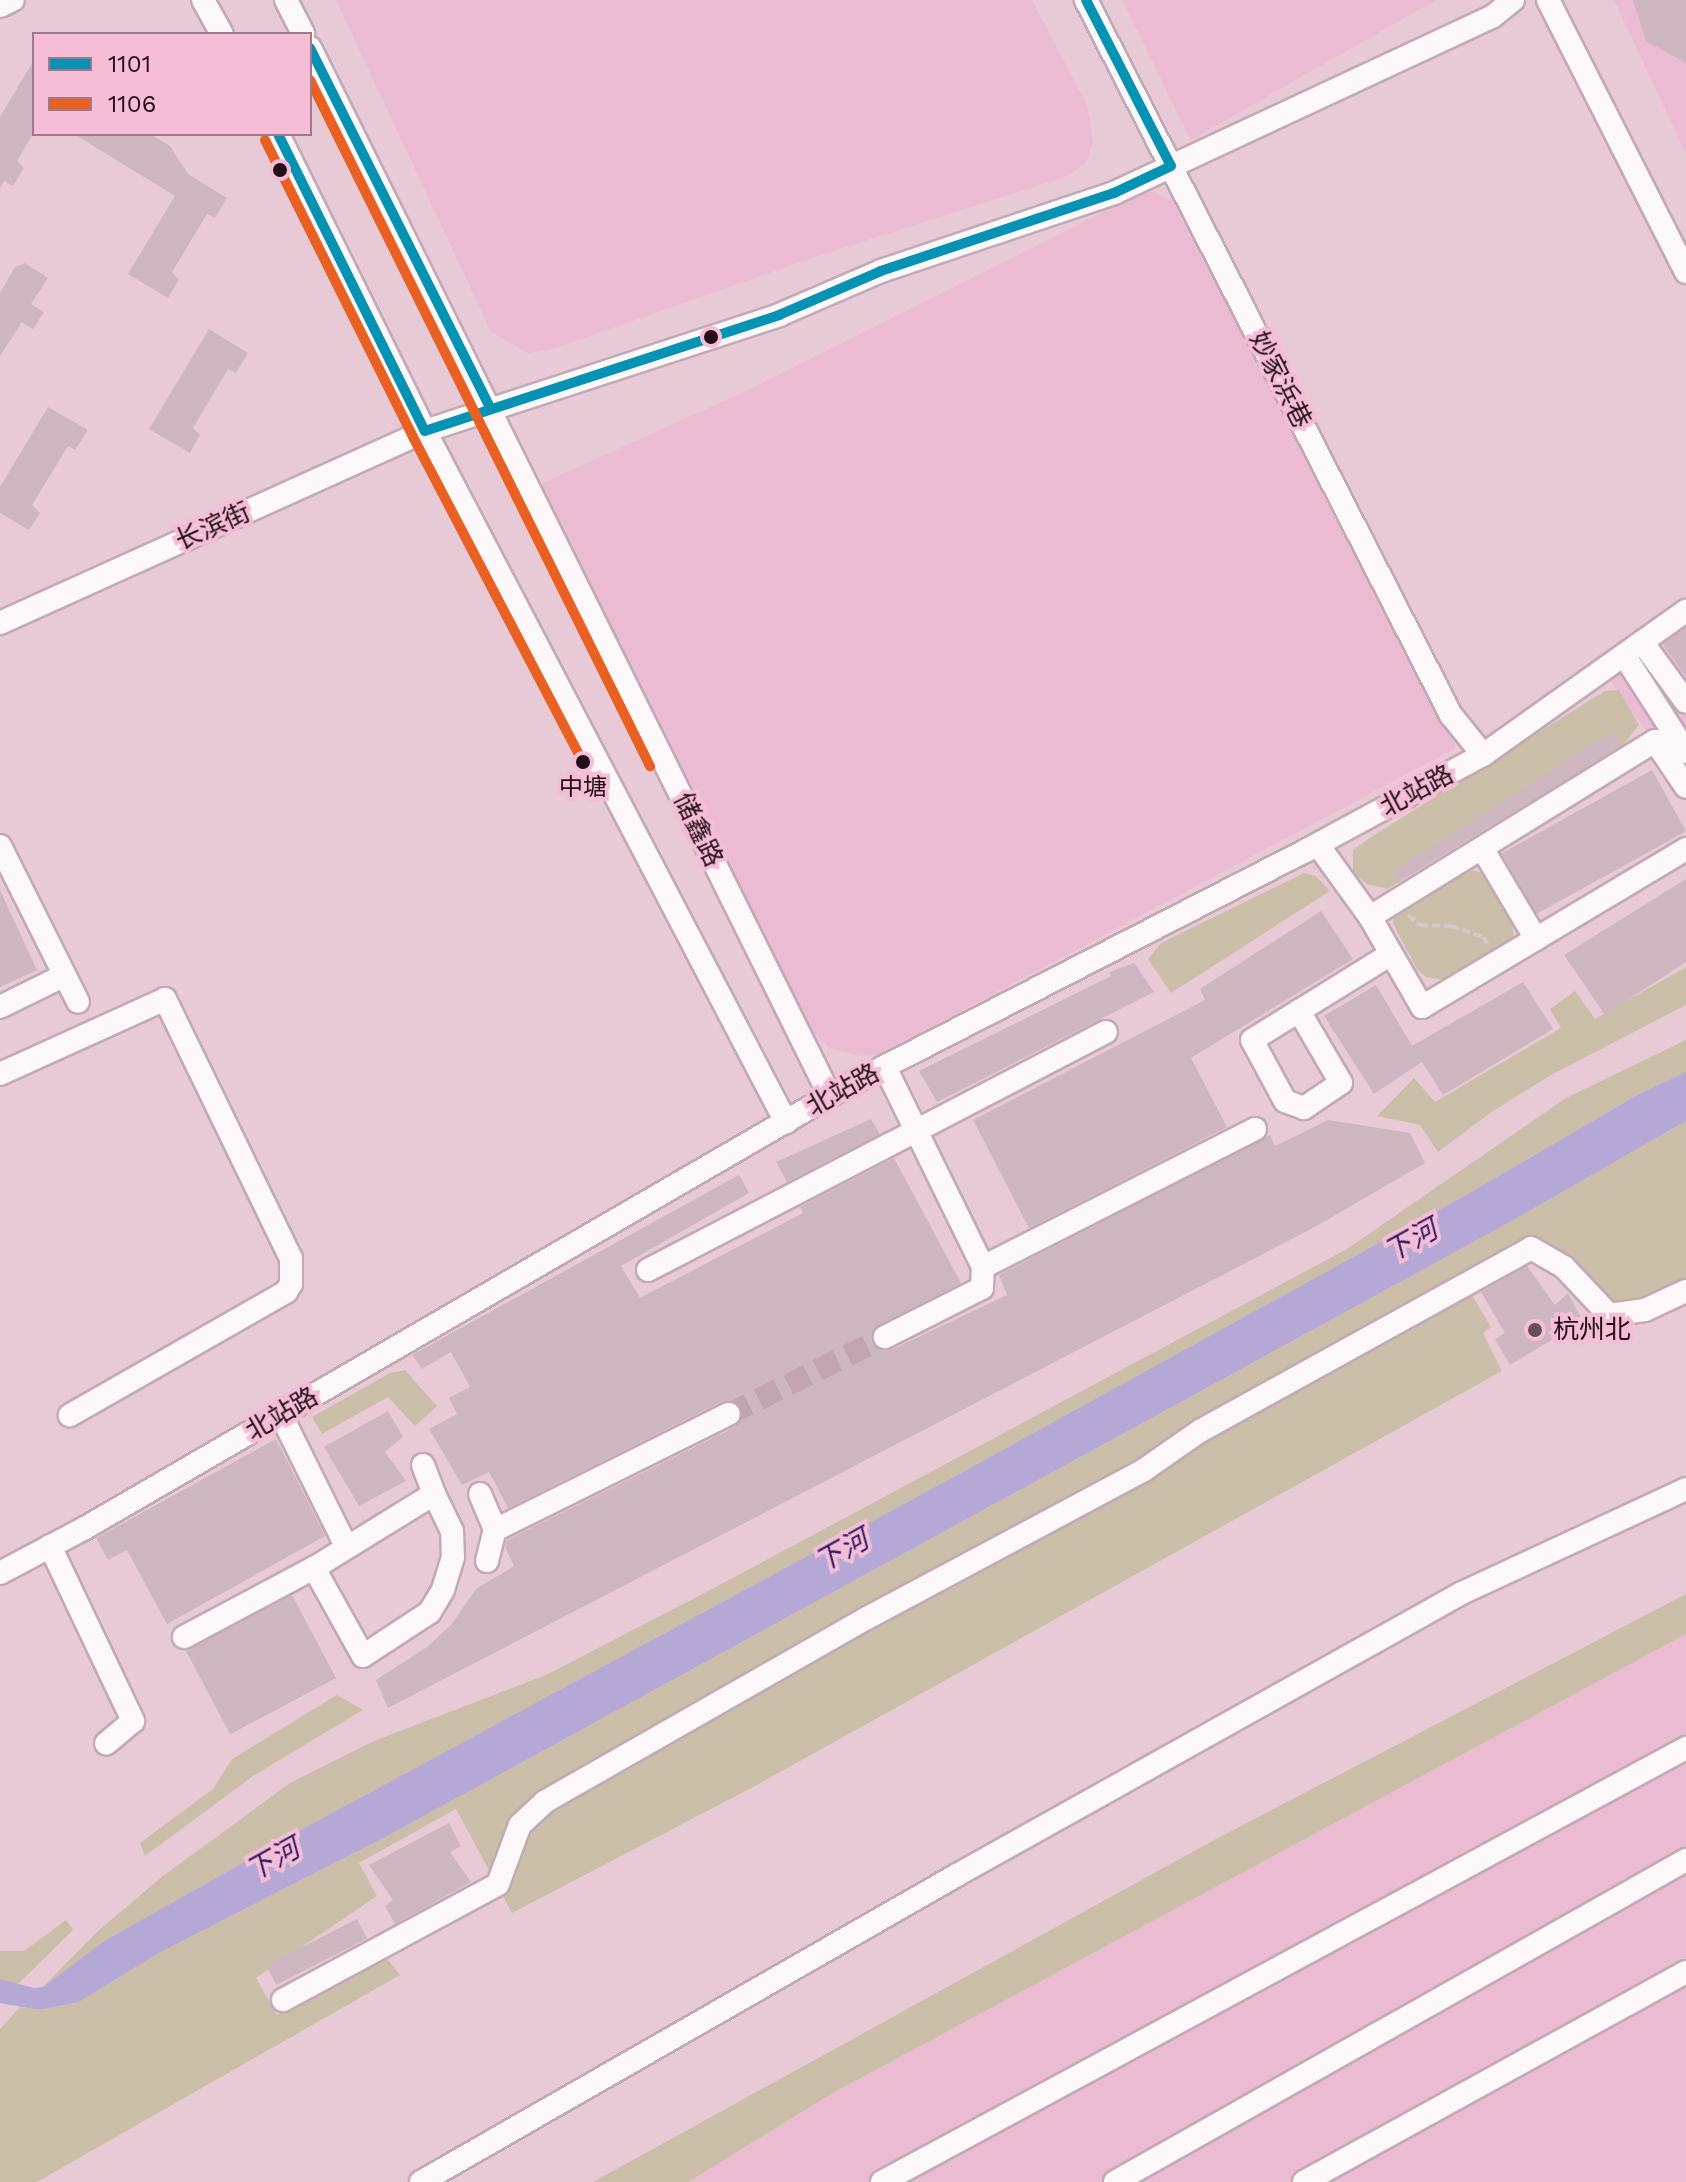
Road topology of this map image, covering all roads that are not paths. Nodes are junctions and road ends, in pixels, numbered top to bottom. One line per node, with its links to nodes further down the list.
1 (13, 0): 7 (street)
2 (203, 0): 8 (street)
3 (286, 0): 9 (street)
4 (1086, 0): 12 (street, 妙家浜巷)
5 (1513, 0): 12 (street, 长滨街)
6 (1548, 0): 13 (street)
7 (0, 6)
8 (221, 32)
9 (302, 32)
10 (312, 52): 14 (street, 储鑫路)
11 (279, 136): 15 (street)
12 (1171, 166): 14 (street, 长滨街); 21 (street, 妙家浜巷)
13 (1686, 272)
14 (490, 408): 15 (street, 长滨街); 38 (street, 储鑫路)
15 (425, 431): 17 (street, 长滨街); 39 (street)
16 (1686, 611): 18 (street, 北站路)
17 (0, 623)
18 (1633, 649): 19 (street); 20 (street); 21 (street, 北站路)
19 (1686, 702)
20 (1686, 752)
21 (1483, 755): 23 (street, 北站路)
22 (1686, 787): 25 (street)
23 (1318, 845): 28 (street); 36 (street, 北站路)
24 (0, 846): 27 (street)
25 (1482, 848): 28 (street); 29 (street)
26 (1686, 849): 29 (street)
27 (9, 887): 31 (street)
28 (1370, 917): 30 (street)
29 (1536, 939): 30 (street)
30 (1391, 954): 34 (street)
31 (63, 976): 32 (street); 33 (street)
32 (78, 1002)
33 (0, 1007)
34 (1299, 1011)
35 (1106, 1032): 41 (street)
36 (885, 1067): 38 (street, 北站路); 41 (street)
37 (0, 1074): 47 (street)
38 (830, 1096): 39 (street, 北站路)
39 (786, 1122): 48 (street, 北站路)
40 (1255, 1129): 42 (street)
41 (917, 1132): 42 (street); 43 (street)
42 (983, 1267): 45 (street)
43 (648, 1270)
44 (1686, 1291): 64 (street)
45 (885, 1337)
46 (729, 1414): 53 (street)
47 (70, 1415)
48 (281, 1415): 54 (street, 北站路); 55 (street)
49 (423, 1465): 51 (street)
50 (1686, 1489): 65 (street)
51 (434, 1494): 55 (street); 57 (street)
52 (480, 1494): 53 (street)
53 (495, 1530): 56 (street)
54 (50, 1546): 58 (street, 北站路); 60 (street)
55 (346, 1546): 57 (street)
56 (487, 1561)
57 (314, 1568): 59 (street)
58 (0, 1573)
59 (184, 1637)
60 (106, 1744)
61 (1686, 1748): 66 (street)
62 (1686, 1860): 67 (street)
63 (1686, 1972): 68 (street)
64 (283, 2000)
65 (421, 2182)
66 (882, 2182)
67 (1115, 2182)
68 (1304, 2182)

